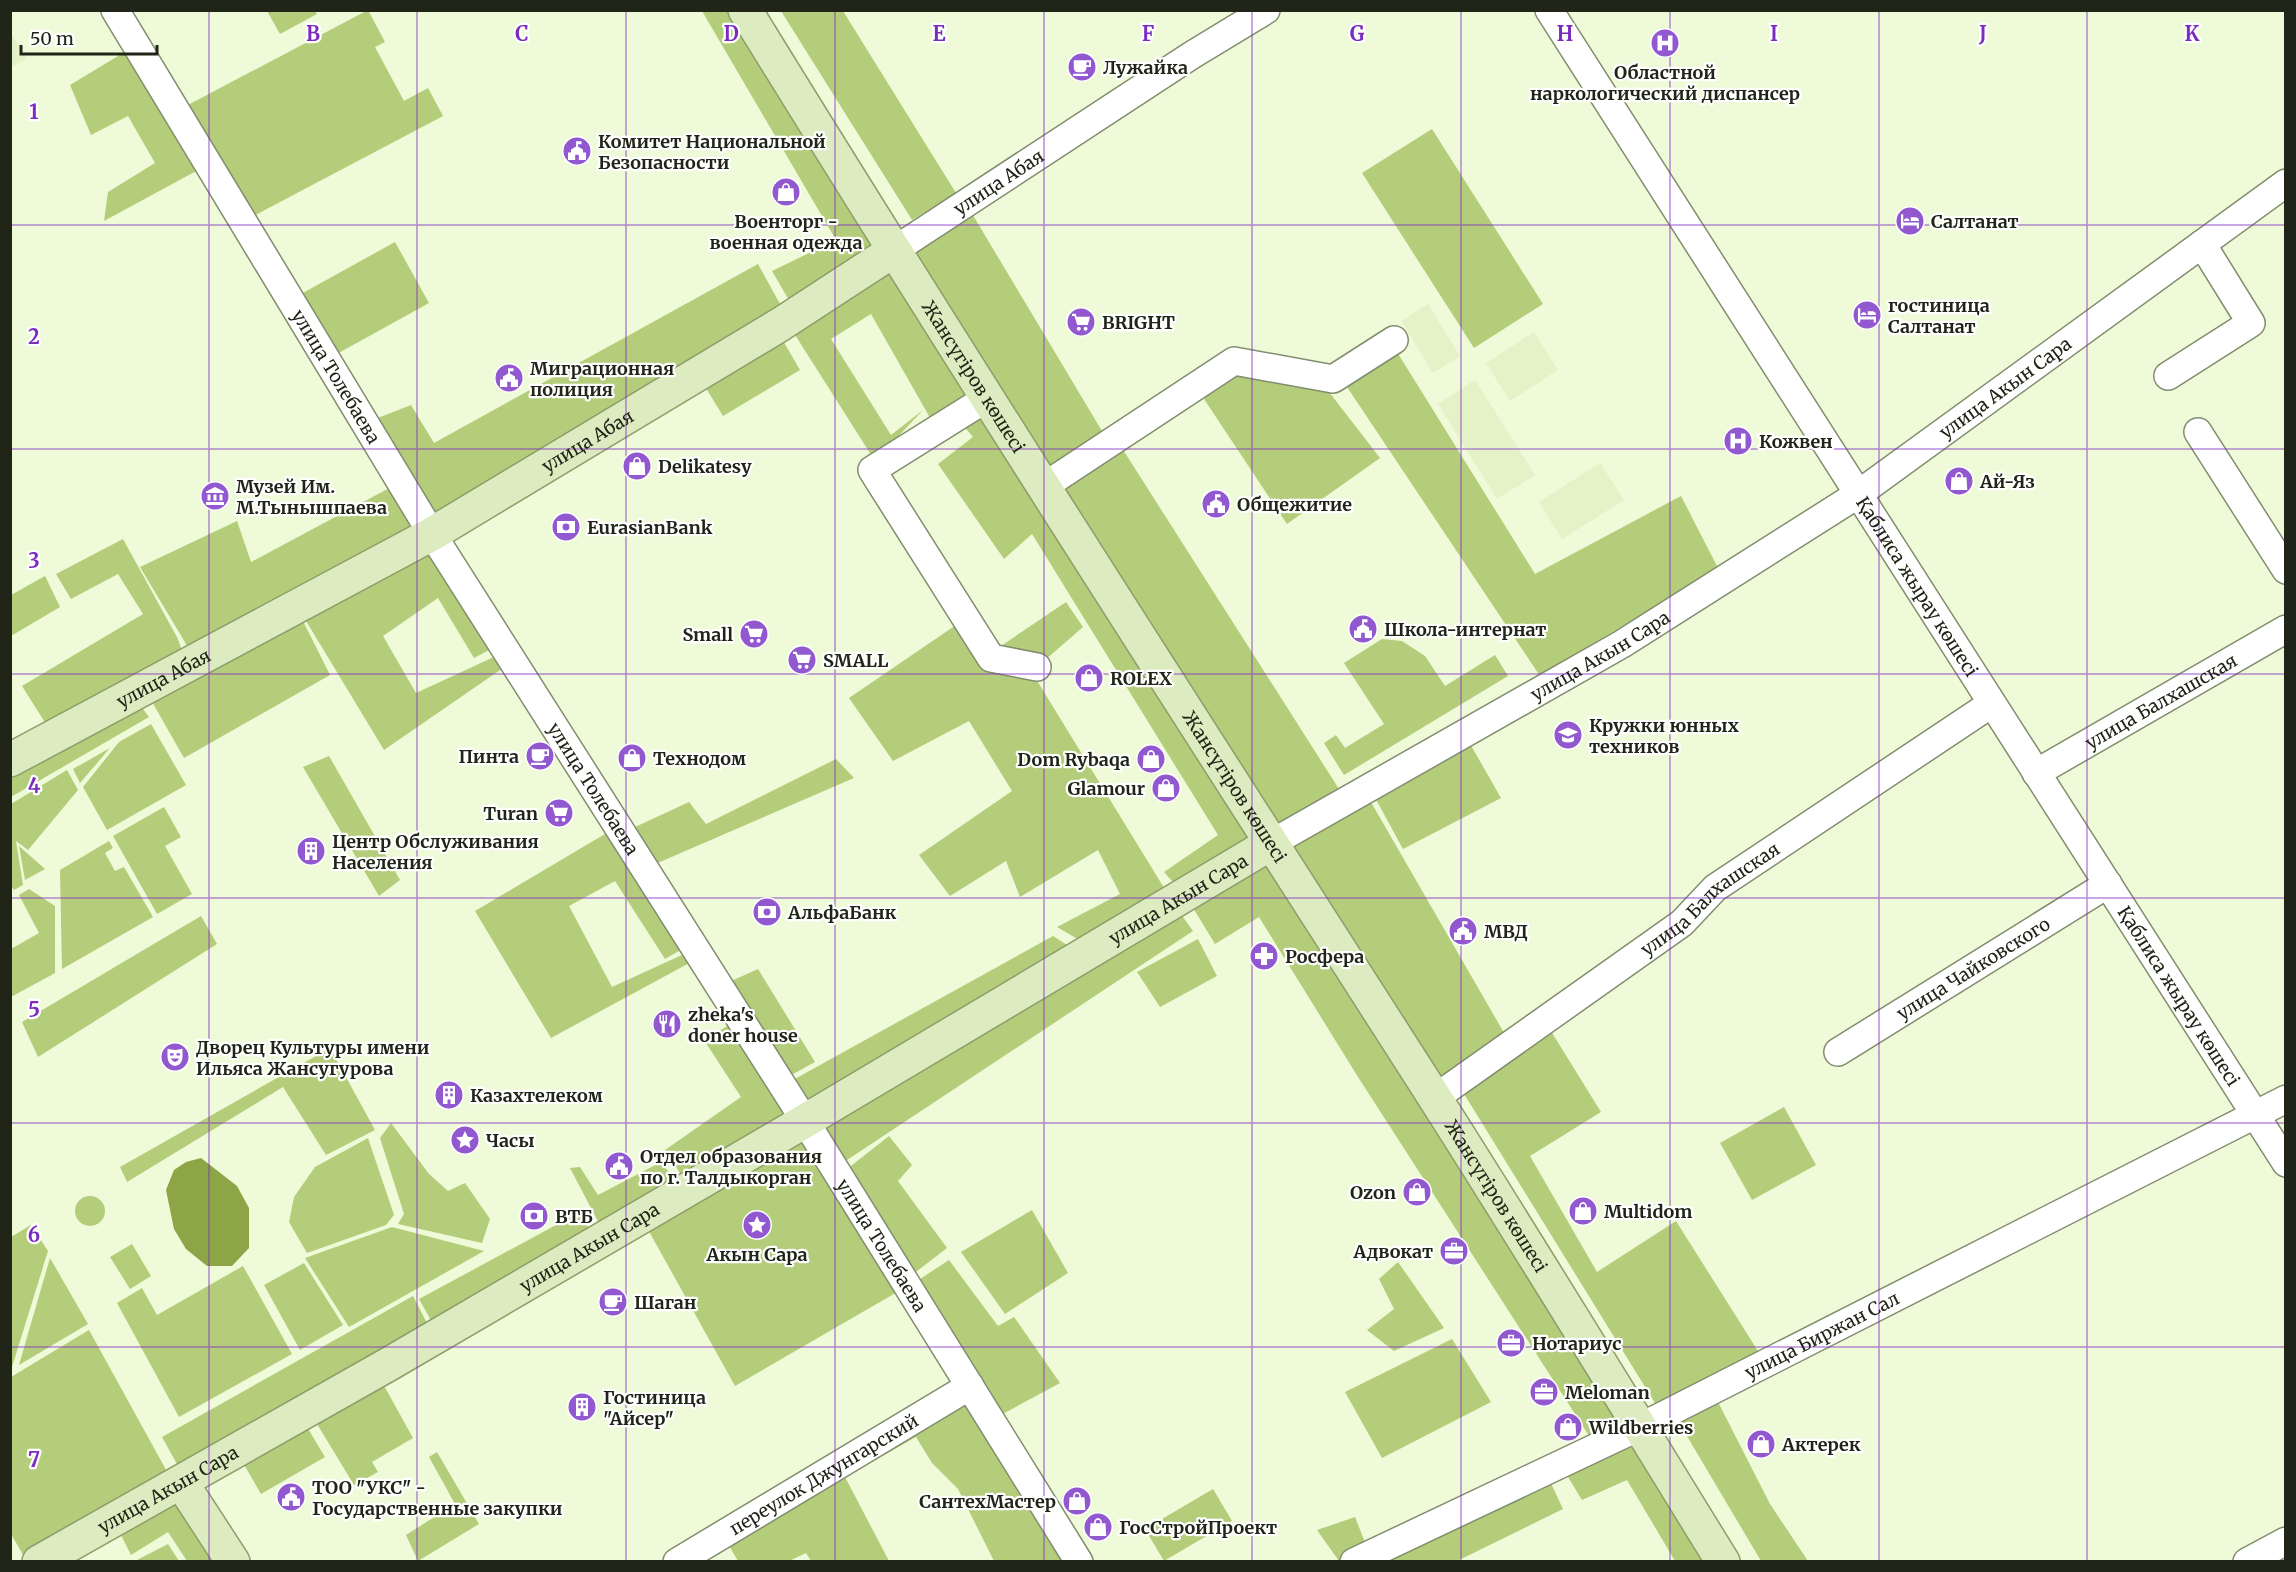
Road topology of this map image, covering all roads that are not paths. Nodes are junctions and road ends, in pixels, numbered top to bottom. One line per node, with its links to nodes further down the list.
1 (115, 10): 14 (street, улица Толебаева)
2 (745, 10): 7 (main road, Жансүгіров көшесі)
3 (1266, 10): 7 (street, улица Абая)
4 (1549, 10): 13 (street, Қаблиса жырау көшесі)
5 (2286, 183): 6 (street, улица Акын Сара)
6 (2202, 244): 9 (street); 13 (street, улица Акын Сара)
7 (893, 251): 10 (main road, Жансүгіров көшесі); 14 (main road, улица Абая)
8 (1394, 340): 12 (street)
9 (2168, 375)
10 (987, 398): 12 (main road, Жансүгіров көшесі); 17 (street)
11 (2198, 432): 15 (street)
12 (1043, 487): 21 (main road, Жансүгіров көшесі)
13 (1857, 495): 18 (street, Қаблиса жырау көшесі); 21 (street, улица Акын Сара)
14 (432, 534): 19 (main road, улица Абая); 27 (street, улица Толебаева)
15 (2286, 570)
16 (2286, 629): 20 (street, улица Балхашская)
17 (1037, 667)
18 (1991, 704): 20 (street, Қаблиса жырау көшесі); 24 (street, улица Балхашская)
19 (10, 760)
20 (2036, 773): 22 (street, Қаблиса жырау көшесі)
21 (1270, 844): 24 (main road, Жансүгіров көшесі); 27 (main road, улица Акын Сара)
22 (2108, 884): 23 (street, улица Чайковского); 26 (street, Қаблиса жырау көшесі)
23 (1838, 1052)
24 (1435, 1098): 30 (main road, Жансүгіров көшесі)
25 (2286, 1099): 26 (street, улица Биржан Сал)
26 (2256, 1115): 28 (street, Қаблиса жырау көшесі); 30 (street, улица Биржан Сал)
27 (805, 1121): 29 (street, улица Толебаева); 31 (main road, улица Акын Сара)
28 (2286, 1162)
29 (970, 1386): 35 (street, переулок Джунгарский); 36 (street, улица Толебаева)
30 (1640, 1428): 37 (street, улица Биржан Сал); 38 (main road, Жансүгіров көшесі)
31 (181, 1482): 33 (main road, улица Акын Сара); 34 (main road)
32 (2286, 1542): 39 (street)
33 (39, 1562)
34 (233, 1562)
35 (677, 1562)
36 (1079, 1562)
37 (1354, 1562)
38 (1724, 1562)
39 (2247, 1562)

